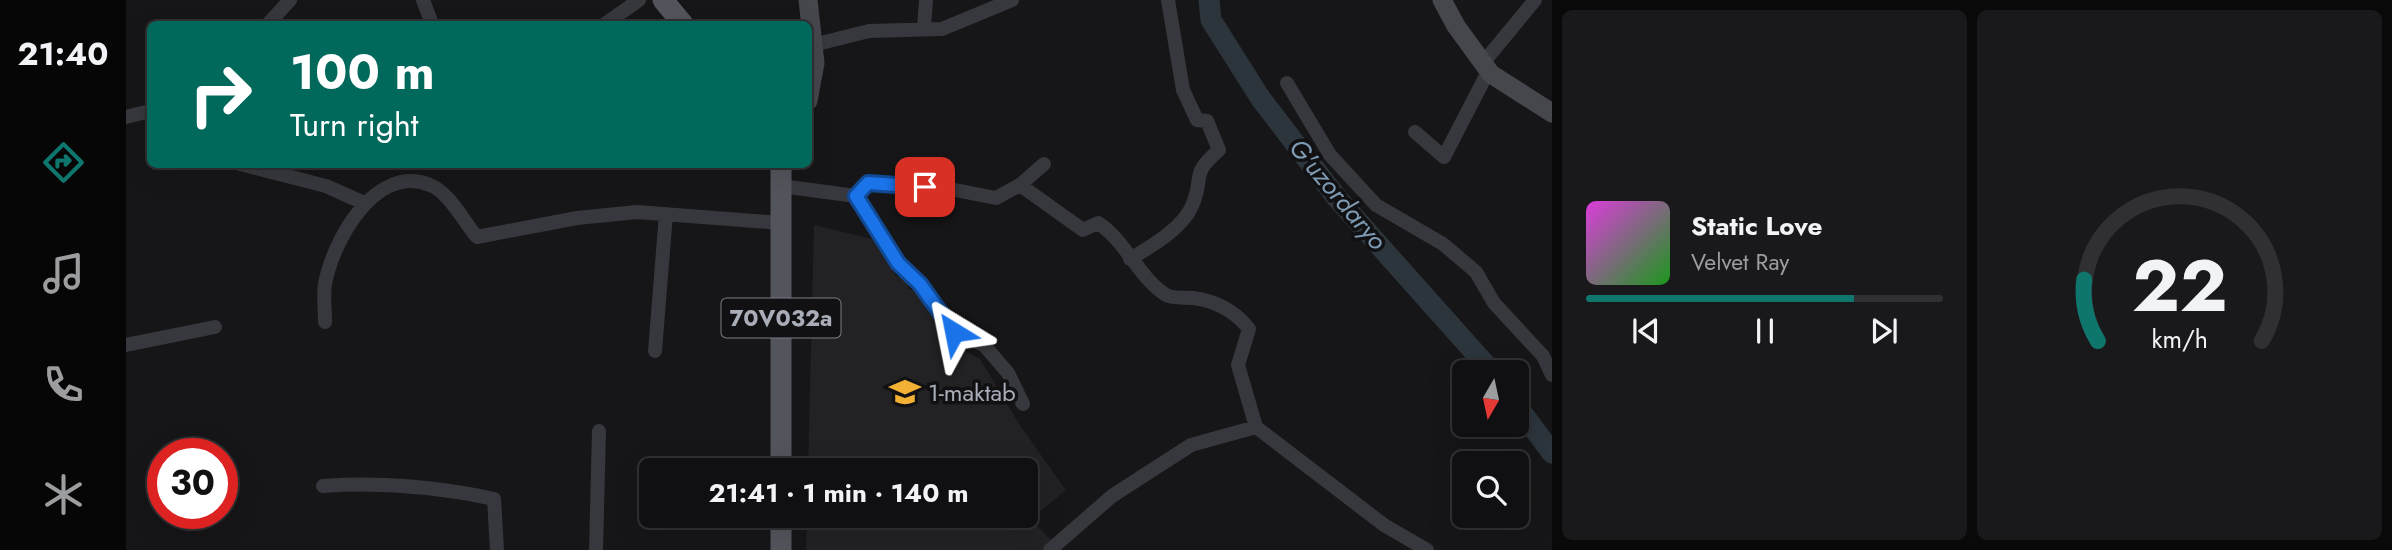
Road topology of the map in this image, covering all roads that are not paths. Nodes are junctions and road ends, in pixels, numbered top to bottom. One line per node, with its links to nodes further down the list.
1 (290, 0): 11 (street)
2 (423, 0): 12 (street)
3 (639, 0): 13 (street)
4 (663, 0): 14 (main road)
5 (808, 0): 15 (street)
6 (926, 0): 16 (street)
7 (1012, 0): 16 (street)
8 (1168, 0): 35 (street)
9 (1442, 0): 19 (street)
10 (1535, 0): 19 (street)
11 (271, 21)
12 (431, 21)
13 (609, 21)
14 (680, 21)
15 (810, 21)
16 (924, 28): 18 (street)
17 (812, 36): 18 (street)
18 (813, 45): 20 (street)
19 (1486, 66): 23 (street); 25 (street)
20 (812, 79)
21 (1287, 83): 40 (street)
22 (147, 112): 24 (street)
23 (1552, 113)
24 (126, 117)
25 (1415, 132)
26 (1044, 164): 29 (street)
27 (256, 168): 32 (street)
28 (781, 168): 30 (main road, 70V032a)
29 (1020, 185): 31 (street); 35 (street)
30 (782, 186): 31 (street); 34 (main road, 70V032a)
31 (856, 196): 41 (street)
32 (364, 203): 33 (street); 36 (street)
33 (666, 214): 34 (street); 39 (street)
34 (781, 223): 44 (main road, 70V032a)
35 (1130, 259): 42 (street)
36 (325, 322)
37 (215, 327): 38 (street)
38 (126, 345)
39 (655, 351)
40 (1552, 375)
41 (1023, 404)
42 (1256, 426): 50 (street); 51 (street)
43 (599, 431): 48 (street)
44 (781, 458)
45 (323, 486): 47 (street)
46 (781, 528): 49 (main road)
47 (497, 550)
48 (596, 550)
49 (781, 550)
50 (1050, 550)
51 (1427, 550)

